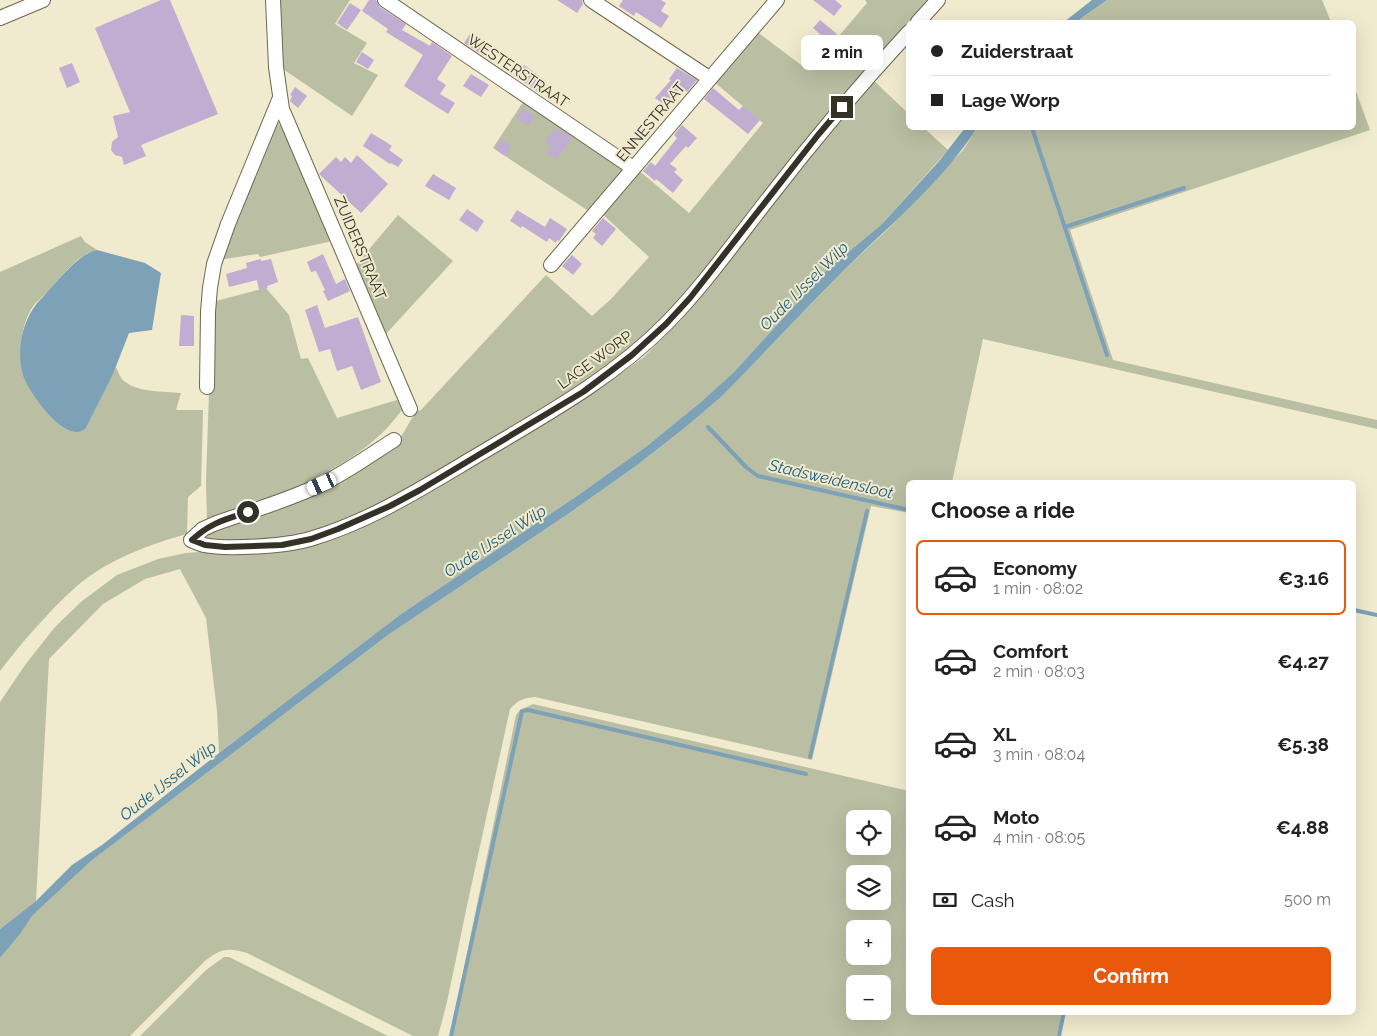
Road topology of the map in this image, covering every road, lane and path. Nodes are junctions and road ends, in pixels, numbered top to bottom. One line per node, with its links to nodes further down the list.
1 (43, 0): 7 (street)
2 (273, 0): 11 (street, ZUIDERSTRAAT)
3 (385, 0): 12 (street, WESTERSTRAAT)
4 (590, 0): 10 (street)
5 (777, 0): 10 (street, ENNESTRAAT)
6 (938, 0): 8 (street)
7 (0, 18)
8 (920, 20)
9 (906, 35): 16 (street, LAGE WORP)
10 (710, 78): 12 (street, ENNESTRAAT)
11 (279, 100): 14 (street, ZUIDERSTRAAT); 15 (street, ZUIDERSTRAAT)
12 (633, 168): 13 (street, ENNESTRAAT)
13 (551, 265)
14 (207, 387)
15 (410, 409)
16 (394, 440)

